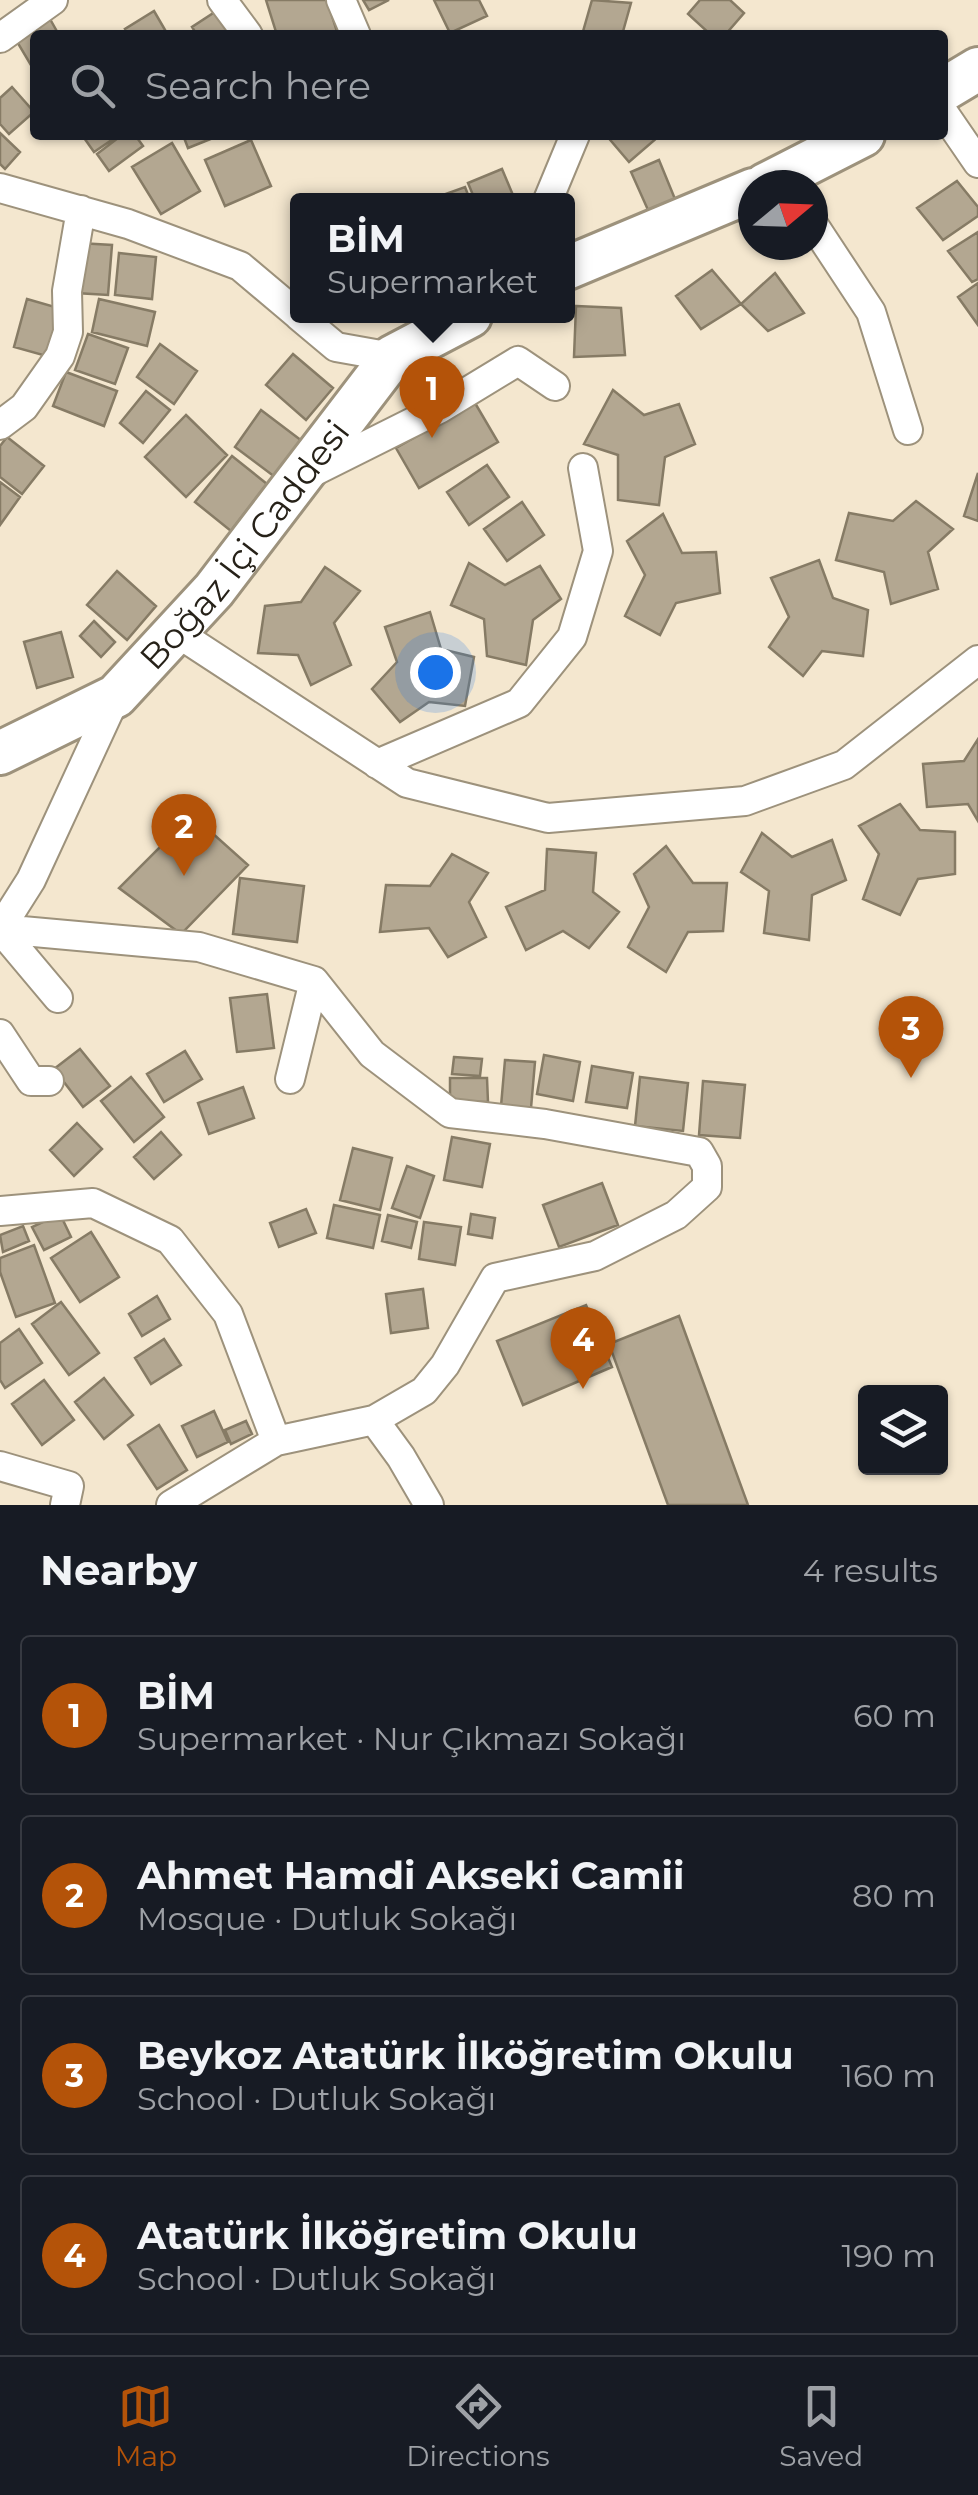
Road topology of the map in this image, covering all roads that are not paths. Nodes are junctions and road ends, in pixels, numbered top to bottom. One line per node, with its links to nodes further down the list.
1 (53, 0): 6 (street)
2 (222, 0): 4 (street)
3 (341, 0): 5 (street)
4 (244, 30)
5 (354, 30)
6 (0, 38)
7 (978, 69): 8 (main road)
8 (948, 87)
9 (948, 119): 12 (street)
10 (574, 140): 15 (street)
11 (854, 140): 13 (main road)
12 (978, 163)
13 (798, 170)
14 (0, 188): 17 (street)
15 (551, 193)
16 (738, 198): 19 (main road)
17 (80, 210): 20 (street); 25 (street)
18 (828, 247): 26 (street)
19 (575, 265)
20 (290, 308)
21 (308, 323): 23 (street)
22 (457, 323): 23 (main road, Boğaz İçi Caddesi)
23 (392, 358): 28 (main road, Boğaz İçi Caddesi)
24 (555, 386): 28 (street)
25 (0, 424)
26 (908, 430)
27 (583, 468): 33 (street)
28 (299, 479): 29 (main road, Boğaz İçi Caddesi)
29 (176, 632): 31 (main road, Boğaz İçi Caddesi); 33 (street)
30 (978, 660): 33 (street)
31 (116, 696): 32 (main road, Boğaz İçi Caddesi); 34 (street)
32 (0, 753)
33 (378, 764)
34 (0, 929): 35 (street); 36 (street)
35 (314, 981): 38 (street); 41 (street)
36 (58, 998)
37 (0, 1034): 39 (street)
38 (290, 1078)
39 (49, 1080)
40 (0, 1211): 42 (street)
41 (374, 1420): 42 (street); 46 (street)
42 (276, 1440): 45 (street)
43 (0, 1466): 44 (street)
44 (65, 1505)
45 (171, 1505)
46 (429, 1505)

